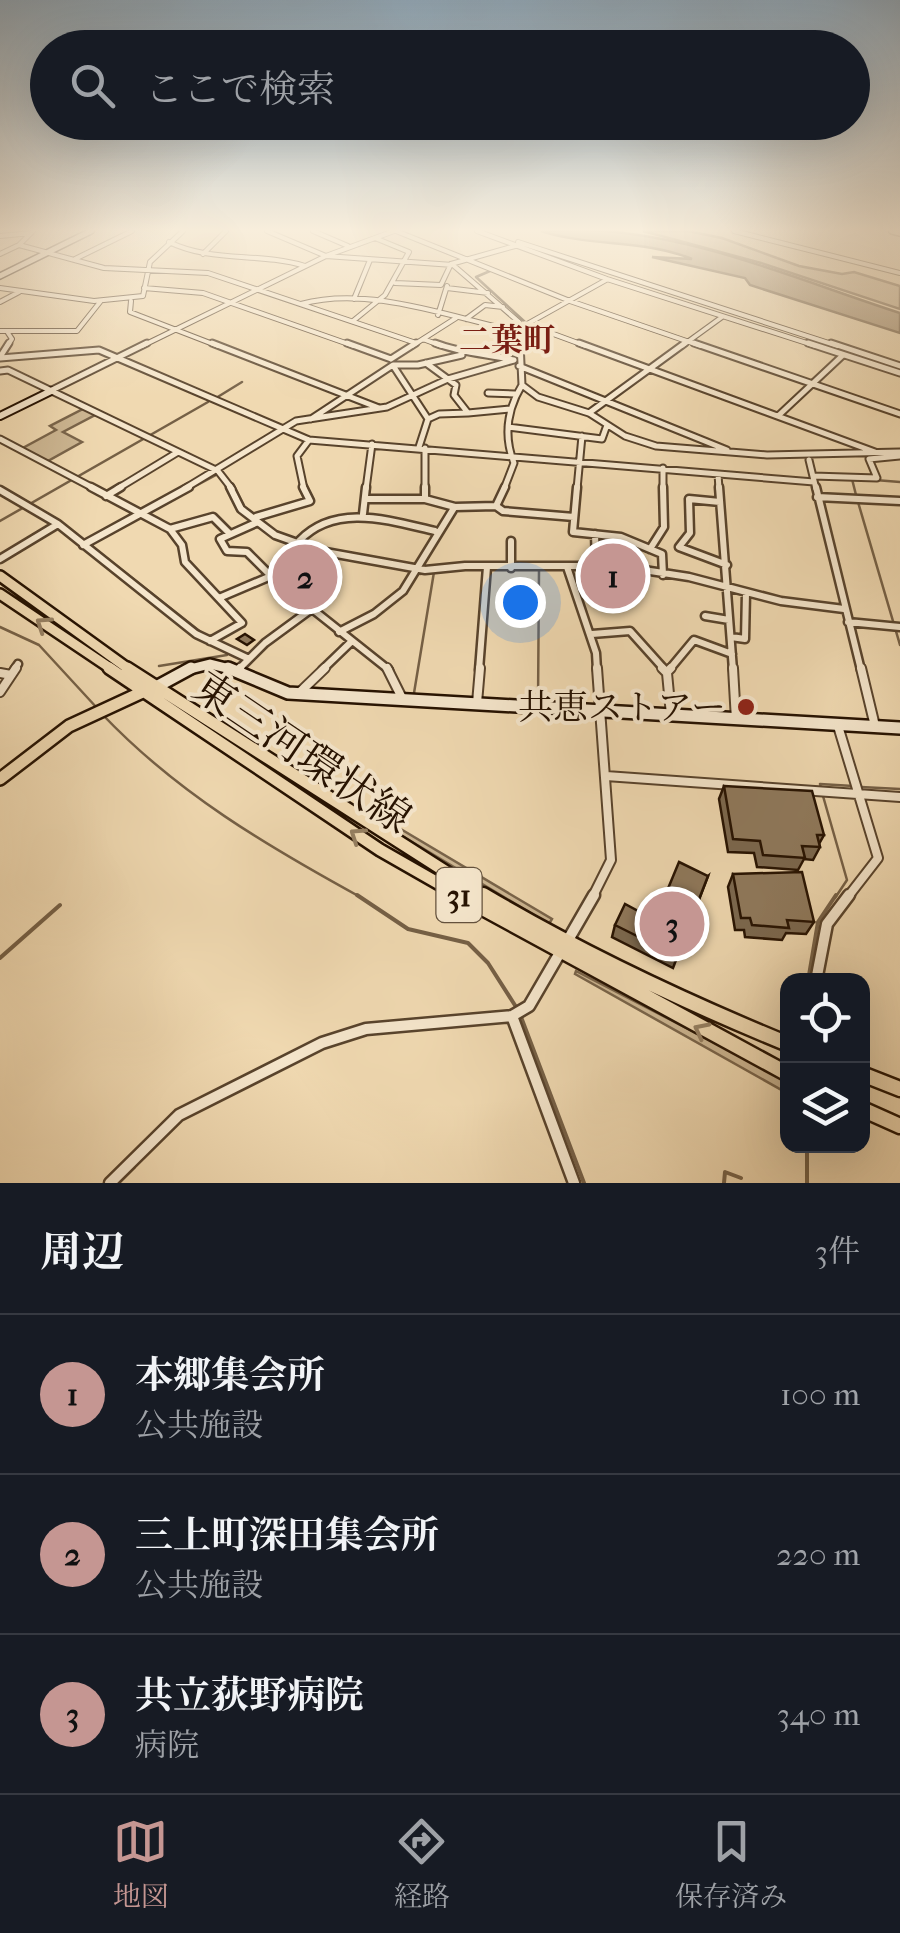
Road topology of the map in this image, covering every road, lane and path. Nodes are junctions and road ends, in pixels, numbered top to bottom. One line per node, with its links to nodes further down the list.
1 (247, 286): 14 (street)
2 (266, 286): 14 (street)
3 (359, 286): 17 (street)
4 (393, 286): 24 (street)
5 (444, 286): 26 (street)
6 (445, 286): 16 (street)
7 (479, 286): 16 (street)
8 (534, 286): 20 (street)
9 (595, 286): 20 (street)
10 (629, 286): 27 (street)
11 (649, 286): 46 (street)
12 (0, 288): 15 (street)
13 (144, 288): 19 (street); 22 (street)
14 (258, 290): 22 (street); 23 (street)
15 (20, 292): 18 (street); 21 (street)
16 (489, 294): 25 (street)
17 (354, 299): 23 (street); 24 (street)
18 (101, 301): 19 (street); 35 (street)
19 (132, 301): 32 (street)
20 (570, 301): 31 (street); 37 (street)
21 (0, 302)
22 (232, 303): 32 (street); 42 (street)
23 (301, 304): 30 (street)
24 (377, 304): 26 (street); 30 (street)
25 (504, 307): 29 (street); 33 (street)
26 (438, 315): 28 (street)
27 (723, 317): 37 (street); 39 (street)
28 (457, 318): 29 (street); 36 (street)
29 (466, 318): 33 (street)
30 (352, 321): 36 (street)
31 (529, 325): 33 (street); 45 (street)
32 (176, 330): 41 (street); 54 (street)
33 (520, 330): 44 (street)
34 (0, 332): 35 (street)
35 (8, 333): 40 (street)
36 (420, 341): 38 (street); 42 (street)
37 (688, 341): 45 (street); 50 (street)
38 (462, 354): 43 (street); 48 (street)
39 (843, 355): 46 (street); 50 (street)
40 (0, 358): 41 (street)
41 (118, 358): 51 (street); 68 (street)
42 (392, 362): 43 (street); 54 (street); 55 (street)
43 (426, 363): 48 (street)
44 (519, 366): 49 (street); 56 (street)
45 (650, 369): 56 (street); 63 (street)
46 (900, 370)
47 (0, 371): 51 (street)
48 (448, 379): 55 (street); 59 (street)
49 (522, 384): 53 (street); 60 (street)
50 (812, 384): 61 (street); 63 (street)
51 (51, 391): 62 (street); 74 (street)
52 (488, 393): 53 (street)
53 (515, 394): 58 (street)
54 (347, 395): 57 (street); 65 (street)
55 (413, 396): 57 (street); 64 (street)
56 (606, 401): 60 (street); 75 (street)
57 (380, 408): 65 (street)
58 (510, 409): 59 (street); 67 (street)
59 (468, 412): 64 (street)
60 (589, 413): 66 (street)
61 (900, 414)
62 (0, 416)
63 (778, 416): 77 (street)
64 (428, 419): 73 (street)
65 (310, 420): 68 (street)
66 (607, 425): 69 (street); 75 (street)
67 (508, 427): 69 (street); 76 (street)
68 (282, 430): 71 (street); 82 (street)
69 (582, 436): 80 (street)
70 (0, 439): 86 (street)
71 (310, 440): 72 (street); 97 (street)
72 (372, 444): 73 (street); 88 (street)
73 (422, 448): 76 (street); 89 (street)
74 (179, 452): 82 (street); 86 (street)
75 (734, 452): 77 (street)
76 (512, 454): 80 (street); 92 (street)
77 (881, 454): 78 (street)
78 (900, 454): 84 (street)
79 (809, 460): 84 (street)
80 (580, 461): 81 (street); 96 (street)
81 (662, 468): 83 (street); 106 (street)
82 (218, 471): 94 (street); 97 (street)
83 (718, 474): 84 (street); 91 (street)
84 (813, 479): 87 (street)
85 (0, 490): 98 (street)
86 (106, 496): 94 (street)
87 (817, 497): 90 (street); 123 (street)
88 (365, 499): 89 (street); 95 (street)
89 (425, 499): 93 (street)
90 (900, 500)
91 (720, 502): 110 (street); 110 (street)
92 (496, 506): 93 (street); 96 (street)
93 (455, 507): 100 (street)
94 (140, 514): 99 (street); 105 (street)
95 (363, 514): 100 (street); 104 (street)
96 (574, 517): 102 (street)
97 (257, 520): 101 (street); 104 (street)
98 (58, 524): 105 (street); 107 (street)
99 (170, 529): 101 (street); 122 (street)
100 (435, 531): 114 (street)
101 (230, 533): 115 (street)
102 (595, 534): 106 (street); 109 (street)
103 (511, 540): 112 (street)
104 (296, 543): 108 (street); 114 (street)
105 (83, 545): 132 (street)
106 (650, 549): 116 (street)
107 (0, 559)
108 (290, 562): 115 (street); 121 (street)
109 (596, 564): 113 (street); 116 (street)
110 (727, 564): 118 (street)
111 (487, 567): 112 (street); 114 (street); 145 (street)
112 (511, 568): 113 (street)
113 (567, 568): 130 (street)
114 (419, 569): 129 (street)
115 (274, 573): 121 (street); 122 (street)
116 (663, 575): 118 (street)
117 (0, 576): 141 (main road, 東三河環状線 / 31)
118 (729, 589): 119 (street); 126 (street)
119 (746, 593): 123 (street); 131 (street)
120 (0, 594): 141 (main road, 東三河環状線 / 31, one-way to 120)
121 (298, 596): 124 (street)
122 (218, 598): 132 (street)
123 (844, 609): 127 (street)
124 (310, 610): 129 (street); 135 (street)
125 (704, 616): 126 (street)
126 (730, 620): 131 (street)
127 (848, 622): 128 (street); 150 (street)
128 (900, 627)
129 (340, 632): 133 (street)
130 (592, 634): 139 (street); 146 (street)
131 (731, 637): 134 (street)
132 (210, 641): 135 (street)
133 (352, 641): 143 (street); 144 (street)
134 (732, 654): 139 (street); 148 (street)
135 (249, 659): 138 (street)
136 (18, 664): 140 (street)
137 (0, 672): 140 (street)
138 (236, 672): 141 (street); 143 (street)
139 (667, 673): 147 (street)
140 (11, 676): 142 (street)
141 (151, 689): 153 (main road, 東三河環状線); 156 (main road, 東三河環状線 / 31)
142 (0, 692)
143 (298, 694): 144 (street)
144 (402, 699): 145 (street)
145 (477, 704): 146 (street)
146 (599, 712): 147 (street); 152 (street)
147 (672, 716): 148 (street)
148 (736, 720): 149 (street)
149 (838, 726): 150 (street); 154 (street)
150 (876, 727): 151 (street)
151 (900, 728)
152 (606, 776): 154 (street); 156 (street)
153 (0, 779)
154 (859, 795): 155 (street); 157 (street)
155 (900, 797)
156 (563, 948): 158 (street); 159 (main road, 東三河環状線 / 31); 160 (main road, 東三河環状線 / 31, one-way to 156)
157 (817, 973)
158 (518, 1014): 165 (street); 166 (street)
159 (780, 1041)
160 (780, 1070)
161 (870, 1077): 162 (main road)
162 (900, 1088)
163 (870, 1113): 164 (main road)
164 (900, 1126)
165 (110, 1183)
166 (574, 1183)

